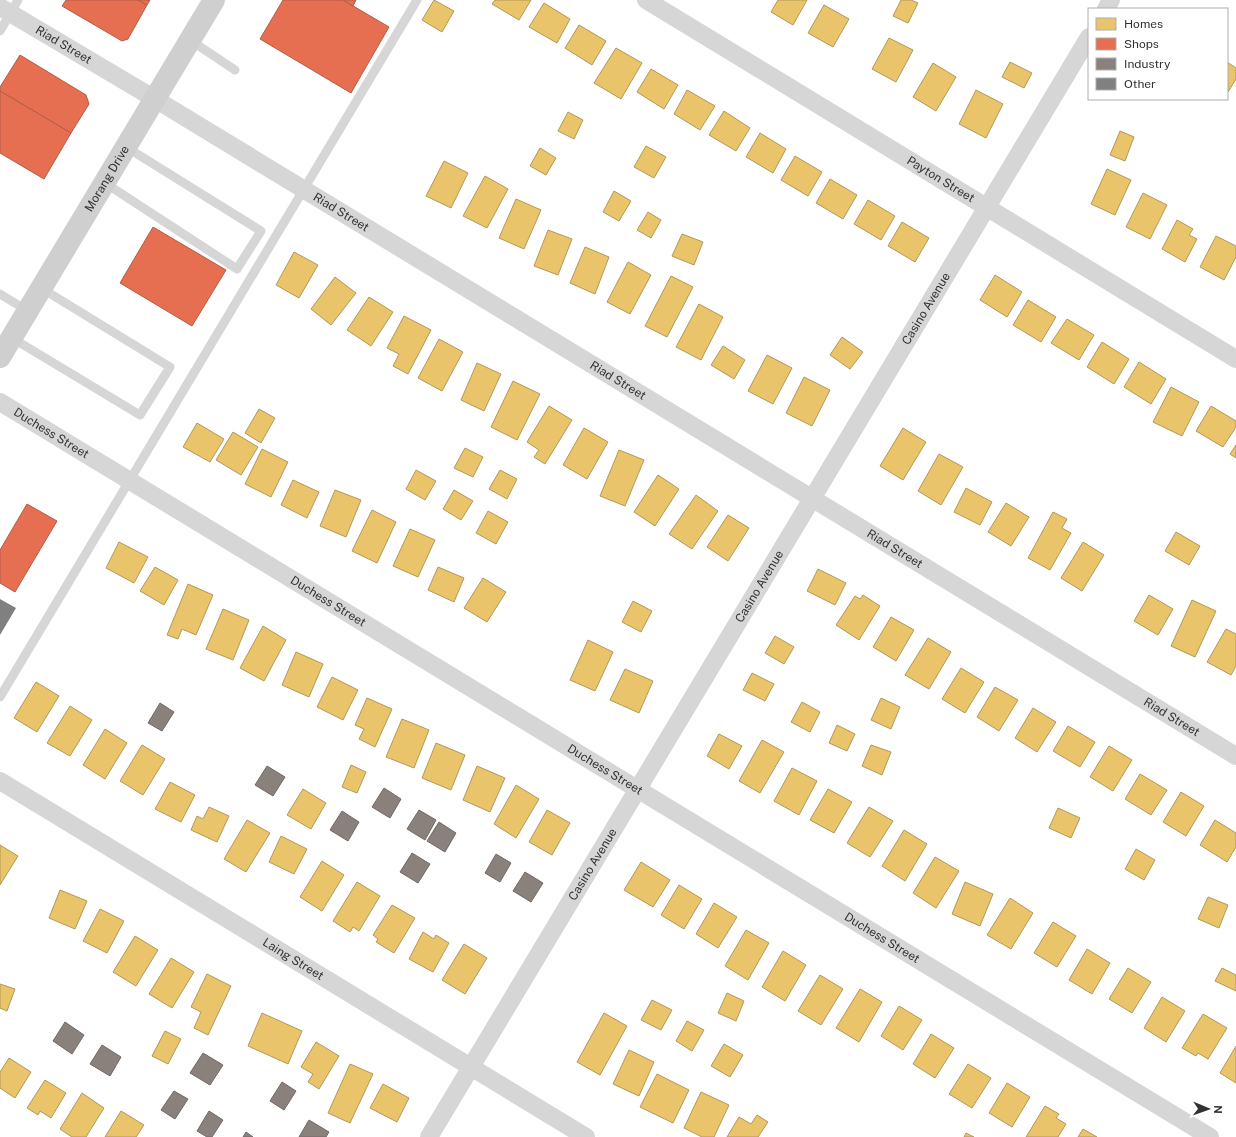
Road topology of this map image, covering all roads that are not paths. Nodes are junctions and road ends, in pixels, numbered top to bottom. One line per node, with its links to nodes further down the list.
1 (214, 0): 7 (street, Morang Drive)
2 (417, 0): 12 (lane)
3 (646, 0): 13 (street, Payton Street)
4 (10, 7): 5 (lane); 9 (street, Riad Street)
5 (0, 31)
6 (1088, 39): 13 (street, Casino Avenue)
7 (190, 40): 8 (lane); 9 (street, Morang Drive)
8 (235, 70)
9 (154, 98): 10 (street, Morang Drive); 12 (street, Riad Street)
10 (126, 147): 11 (street, Morang Drive); 11 (lane)
11 (105, 183): 14 (street, Morang Drive)
12 (305, 190): 21 (lane); 22 (street, Riad Street)
13 (986, 206): 19 (street, Payton Street); 22 (street, Casino Avenue)
14 (41, 288): 16 (street, Morang Drive); 17 (lane)
15 (0, 294): 16 (lane)
16 (28, 310): 17 (street, Morang Drive)
17 (12, 338): 18 (street, Morang Drive)
18 (0, 357)
19 (1236, 358)
20 (0, 402): 21 (street, Duchess Street)
21 (130, 480): 23 (lane); 26 (street, Duchess Street)
22 (812, 498): 24 (street, Riad Street); 26 (street, Casino Avenue)
23 (0, 697)
24 (1236, 756)
25 (0, 780): 27 (street, Laing Street)
26 (638, 789): 27 (street, Casino Avenue); 30 (street, Duchess Street)
27 (471, 1067): 28 (street, Casino Avenue); 29 (street, Laing Street)
28 (429, 1137)
29 (586, 1137)
30 (1210, 1137)

